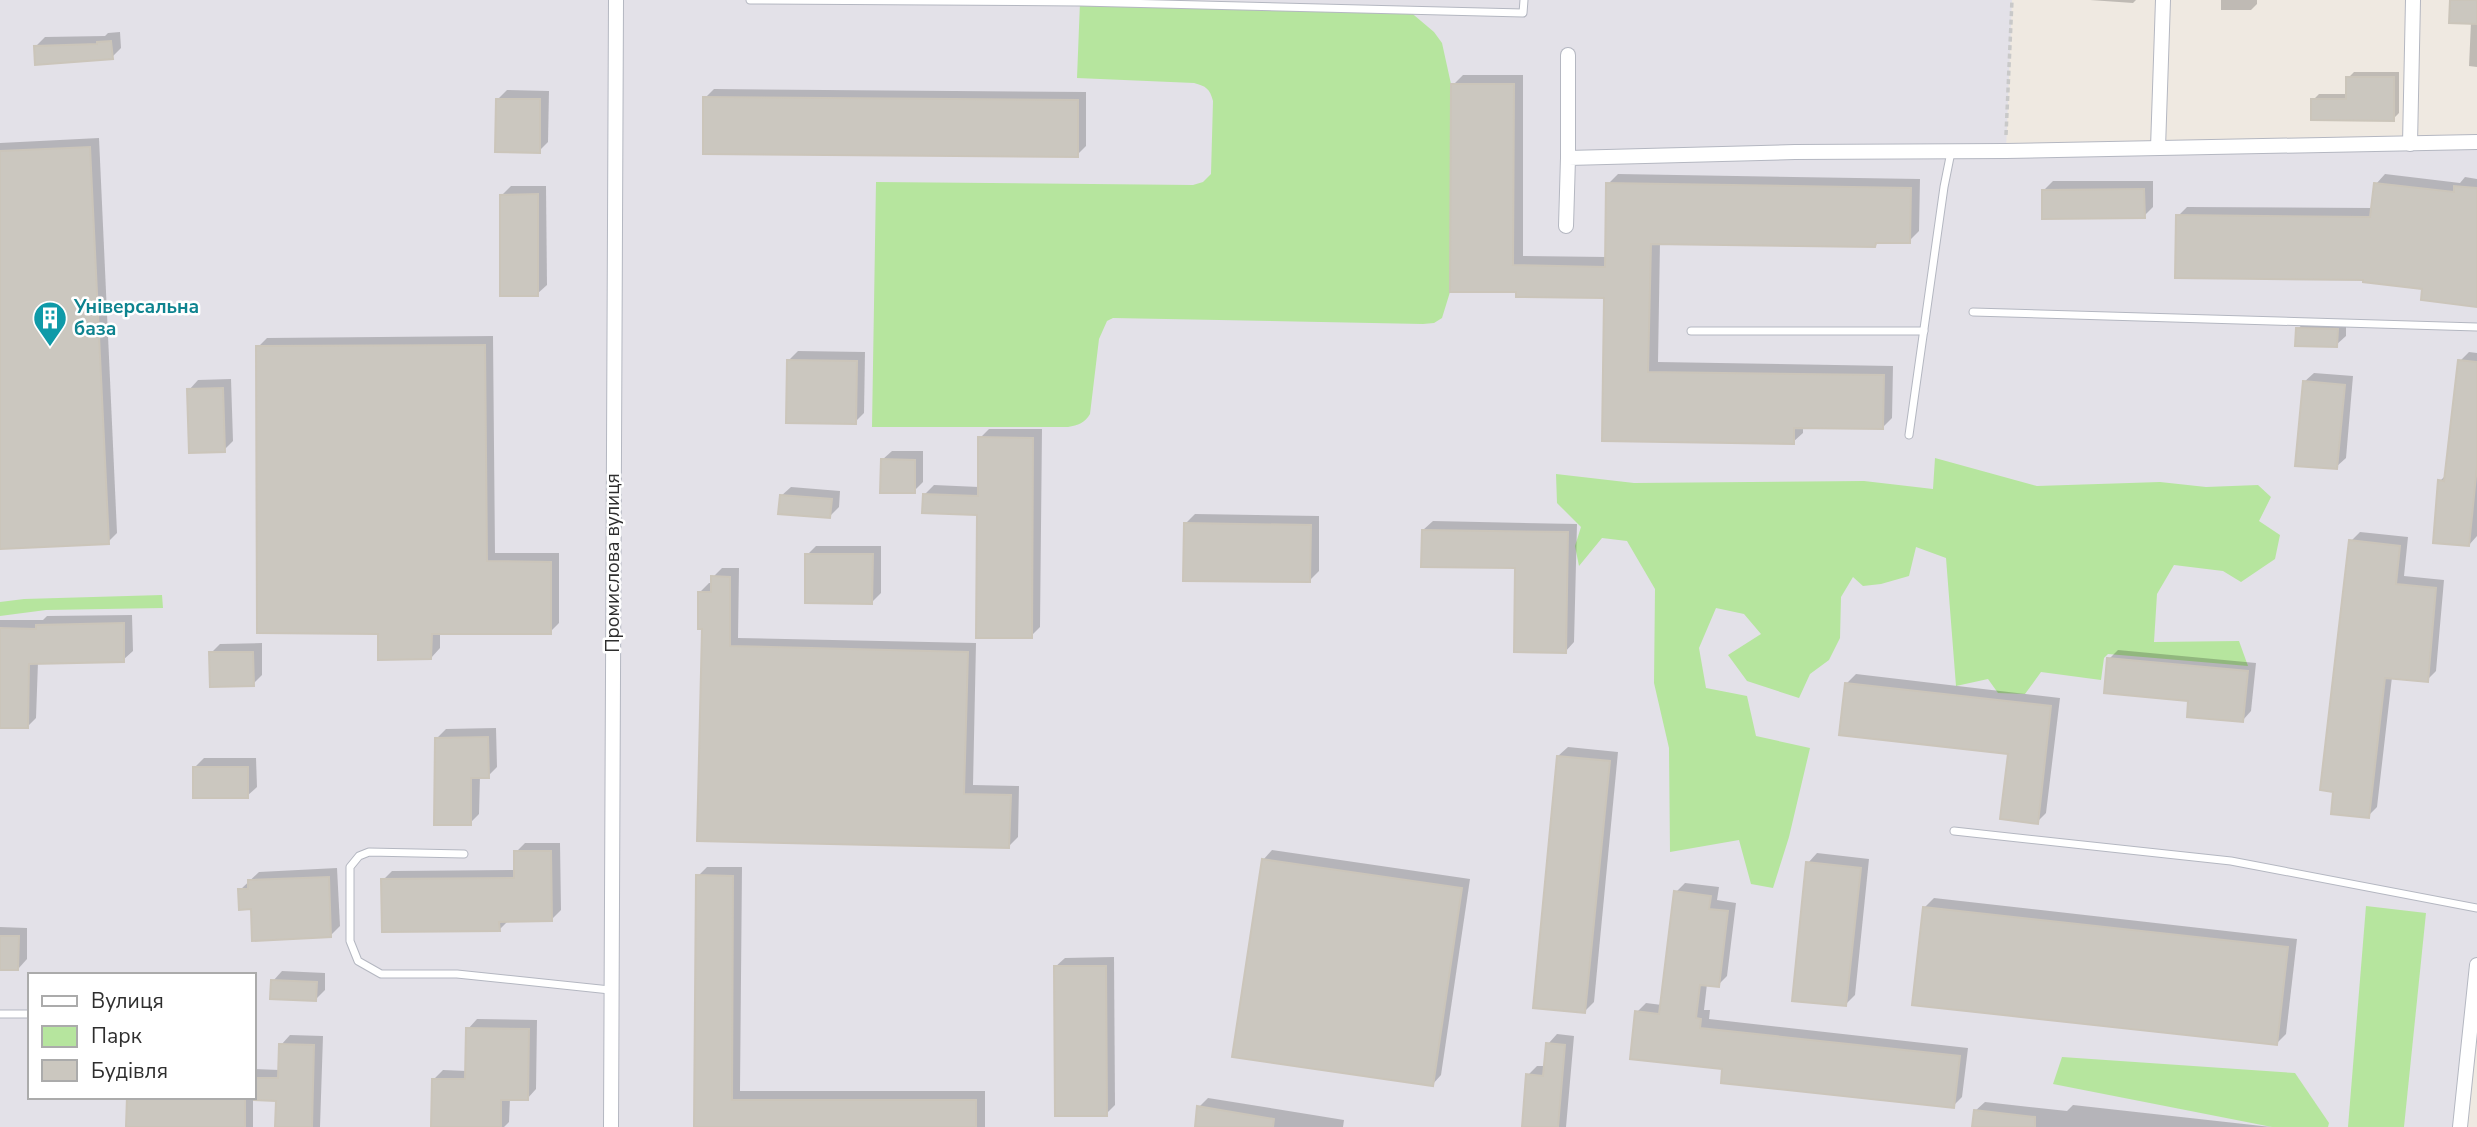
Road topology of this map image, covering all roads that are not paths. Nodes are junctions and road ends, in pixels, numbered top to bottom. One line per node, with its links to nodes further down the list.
1 (616, 0): 22 (street, Промислова вулиця)
2 (750, 0): 3 (lane)
3 (1524, 0)
4 (2163, 0): 9 (street)
5 (2413, 0): 8 (street)
6 (1568, 55): 11 (street)
7 (2477, 142): 8 (street)
8 (2410, 144): 9 (street)
9 (2158, 148): 10 (street)
10 (1951, 152): 11 (street); 16 (lane)
11 (1568, 158): 12 (street)
12 (1566, 226)
13 (1973, 312): 14 (lane)
14 (2477, 327)
15 (1690, 331): 16 (lane)
16 (1924, 331): 17 (lane)
17 (1909, 435)
18 (1954, 831): 20 (lane)
19 (464, 853): 22 (lane)
20 (2477, 908)
21 (2477, 965): 26 (street)
22 (610, 989): 25 (street, Промислова вулиця)
23 (0, 1014): 24 (lane)
24 (28, 1014)
25 (611, 1127)
26 (2460, 1127)

